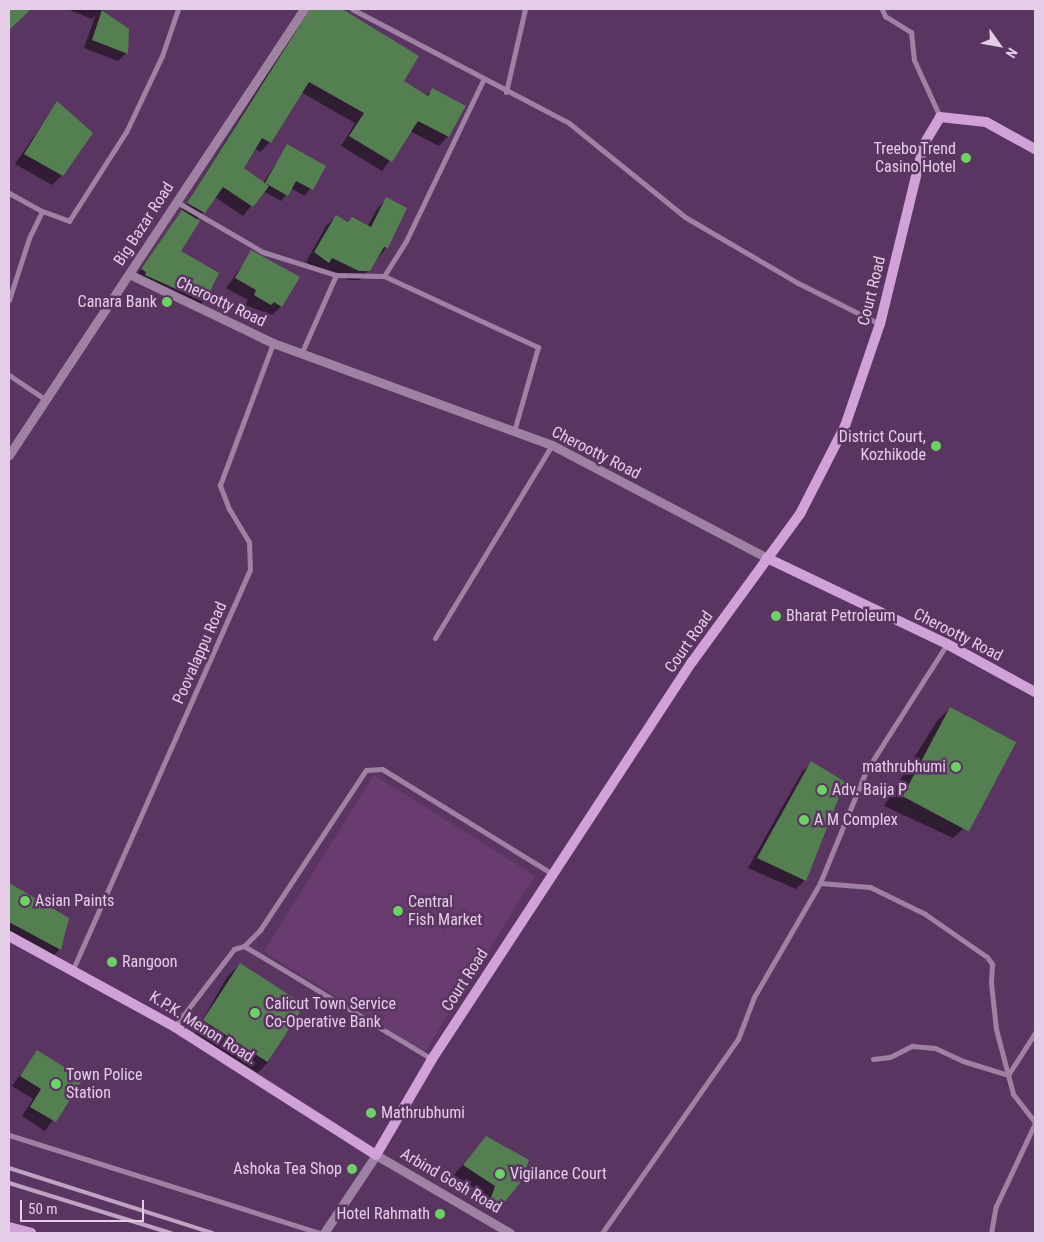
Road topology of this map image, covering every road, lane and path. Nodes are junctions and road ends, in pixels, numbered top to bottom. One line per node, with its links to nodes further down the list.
1 (178, 9): 12 (street)
2 (304, 9): 11 (street, Big Bazar Road)
3 (352, 9): 6 (street)
4 (525, 9): 7 (street)
5 (882, 9): 8 (street)
6 (483, 80): 7 (street); 15 (street)
7 (506, 92): 17 (street)
8 (940, 117): 9 (main road); 17 (main road, Court Road)
9 (1035, 149)
10 (9, 193): 12 (street)
11 (177, 202): 13 (street, Big Bazar Road); 14 (street)
12 (42, 211): 16 (street)
13 (129, 274): 18 (street, Cherootty Road); 21 (street, Big Bazar Road)
14 (336, 275): 15 (street); 19 (street)
15 (384, 276): 22 (street)
16 (9, 300)
17 (880, 324): 25 (main road, Court Road)
18 (272, 343): 19 (street, Cherootty Road); 33 (street, Poovalappu Road)
19 (302, 352): 22 (street, Cherootty Road)
20 (9, 375): 21 (street)
21 (46, 400): 24 (street, Big Bazar Road)
22 (514, 431): 23 (street, Cherootty Road)
23 (552, 445): 25 (street, Cherootty Road); 26 (street)
24 (9, 455)
25 (767, 558): 27 (main road, Cherootty Road); 29 (main road, Court Road)
26 (435, 638)
27 (947, 644): 28 (main road, Cherootty Road); 30 (street)
28 (1035, 692)
29 (553, 874): 32 (street); 36 (main road, Court Road)
30 (820, 883): 38 (street); 46 (street)
31 (9, 936): 33 (main road, K.P.K. Menon Road.)
32 (244, 946): 34 (street); 36 (street)
33 (73, 969): 34 (main road, K.P.K. Menon Road.)
34 (174, 1027): 41 (main road, K.P.K. Menon Road.)
35 (1035, 1033): 38 (street)
36 (432, 1059): 41 (main road, Court Road)
37 (873, 1059): 38 (street)
38 (1008, 1074): 39 (street)
39 (1035, 1122): 47 (street)
40 (9, 1135): 44 (street)
41 (376, 1155): 44 (street, Court Road); 45 (street, Arbind Gosh Road)
42 (9, 1227): 43 (main road)
43 (30, 1233)
44 (322, 1233)
45 (510, 1233)
46 (602, 1233)
47 (991, 1233)

